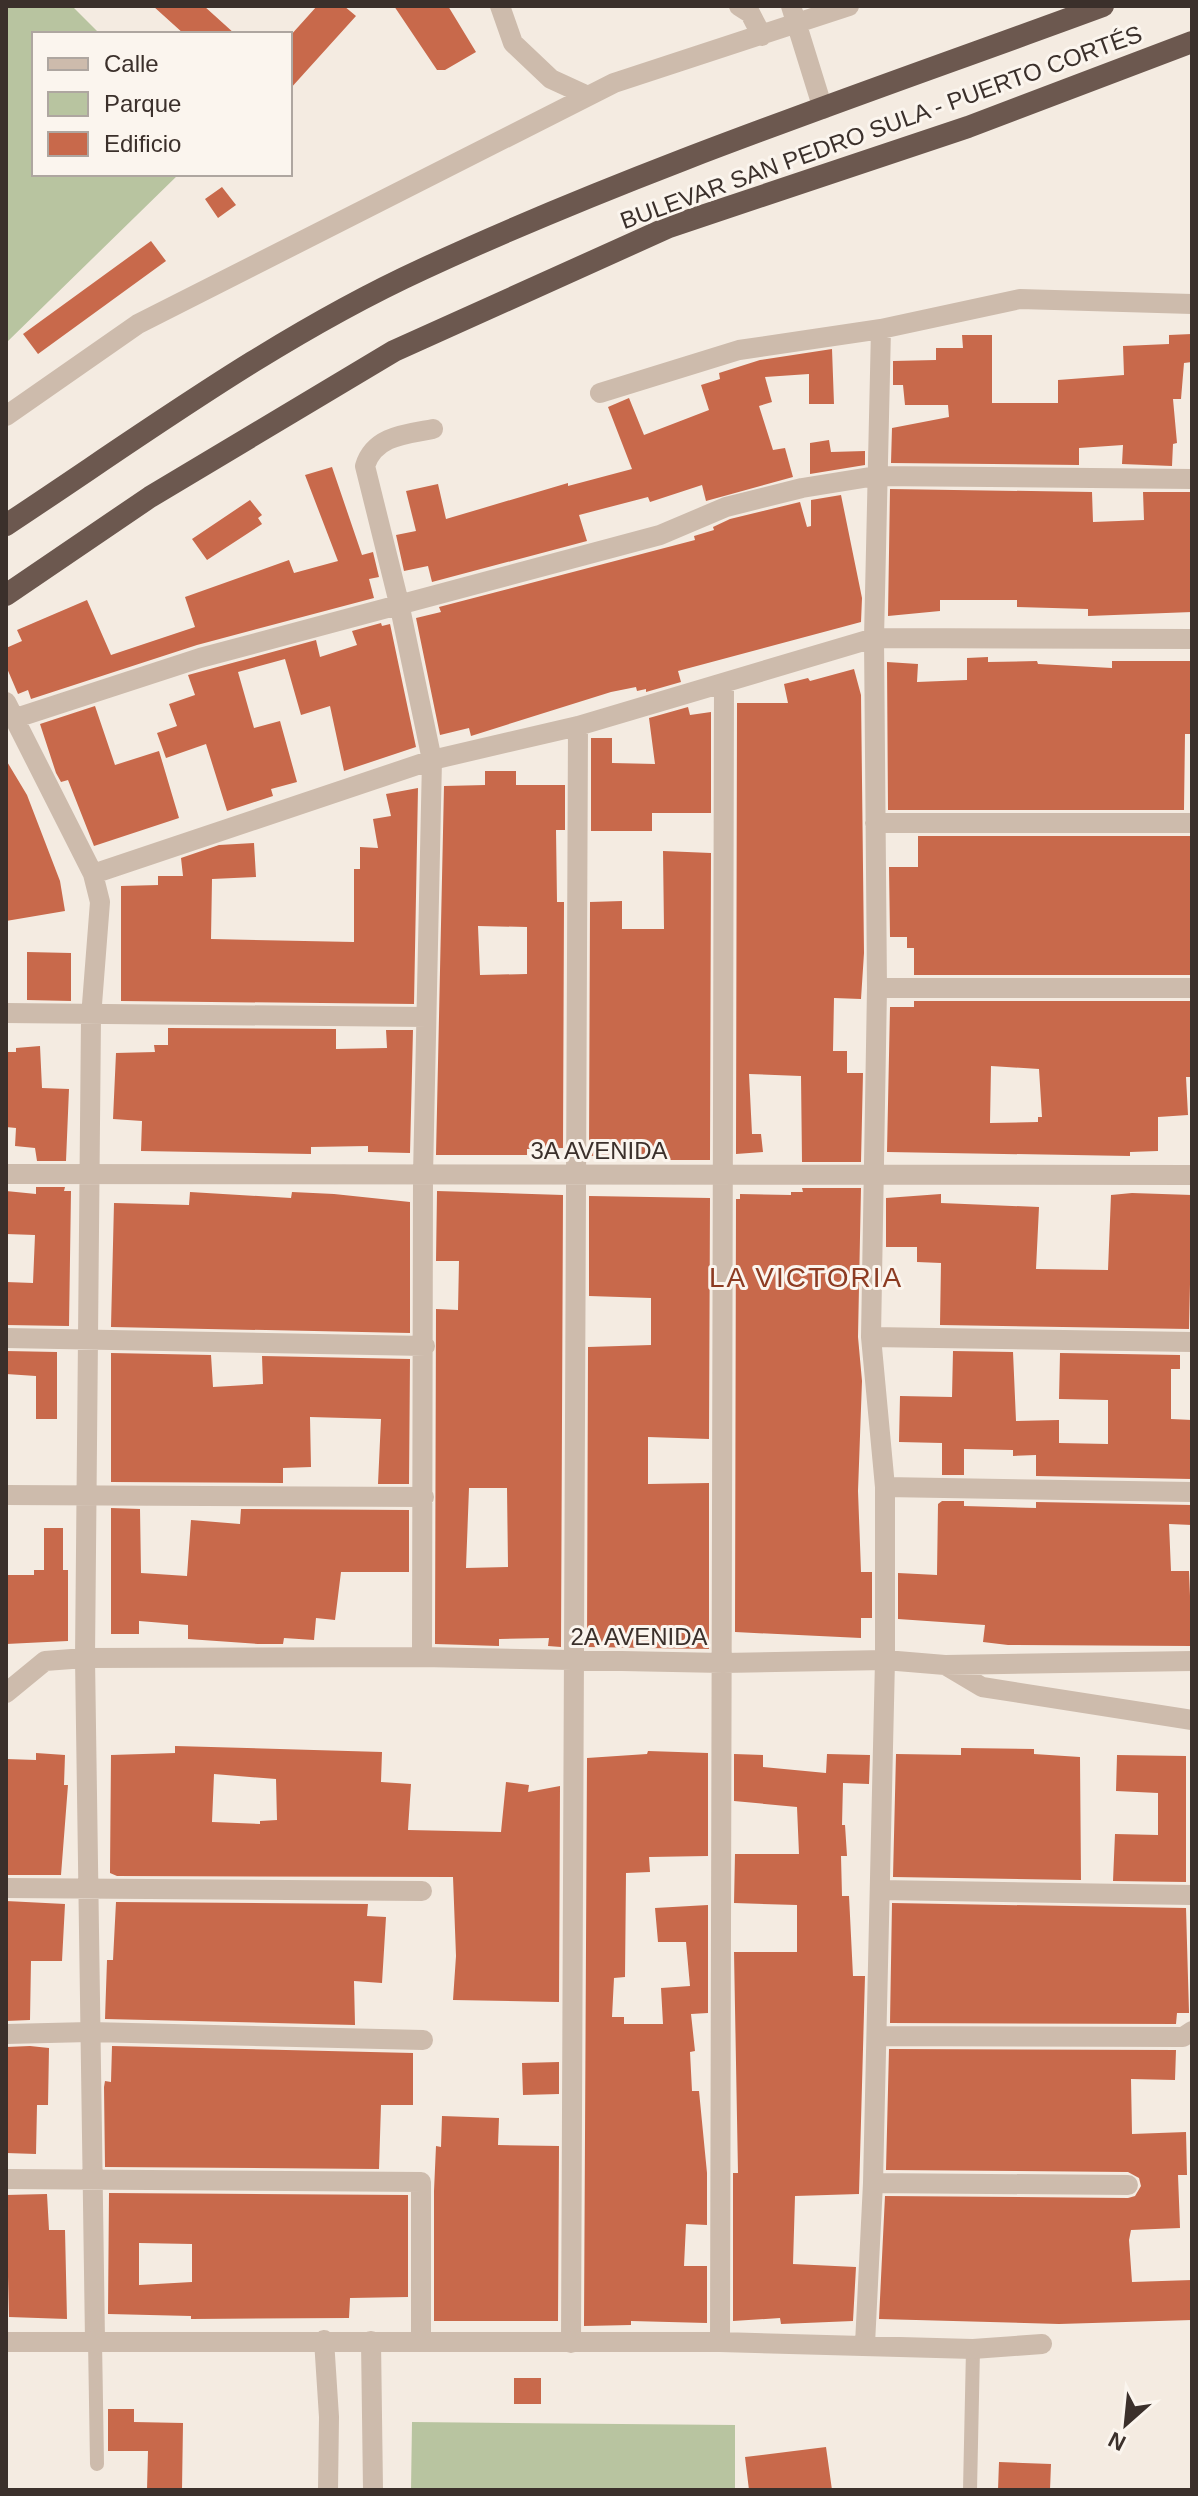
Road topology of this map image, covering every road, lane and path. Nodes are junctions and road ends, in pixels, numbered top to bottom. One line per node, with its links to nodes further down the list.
1 (500, 6): 8 (street)
2 (739, 6): 6 (street)
3 (849, 6): 5 (street)
4 (1103, 6): 9 (highway, BULEVAR SAN PEDRO SULA - PUERTO CORTÉS)
5 (793, 15): 6 (street); 9 (street)
6 (762, 36): 8 (street)
7 (1192, 42): 18 (highway, BULEVAR SAN PEDRO SULA - PUERTO CORTÉS)
8 (588, 96): 13 (street)
9 (823, 109): 17 (highway, BULEVAR SAN PEDRO SULA - PUERTO CORTÉS)
10 (1192, 304): 11 (street)
11 (881, 329): 12 (street); 15 (street)
12 (600, 393)
13 (6, 416)
14 (433, 429): 19 (street)
15 (876, 476): 16 (street); 19 (street); 20 (street)
16 (1192, 479)
17 (6, 525)
18 (6, 595)
19 (399, 603): 23 (street); 25 (street)
20 (874, 638): 21 (street); 22 (street); 26 (street)
21 (1192, 639)
22 (724, 685): 24 (street); 39 (street)
23 (11, 710): 28 (street)
24 (578, 726): 25 (street); 37 (street)
25 (432, 760): 28 (street); 33 (street)
26 (875, 823): 27 (street); 29 (street)
27 (1192, 823)
28 (93, 874): 32 (street)
29 (877, 988): 30 (street); 40 (street)
30 (1192, 988)
31 (6, 1013): 32 (street)
32 (91, 1015): 33 (street); 35 (street)
33 (426, 1017): 36 (street)
34 (6, 1174): 35 (street, 3A AVENIDA)
35 (90, 1174): 36 (street, 3A AVENIDA); 43 (street)
36 (423, 1175): 37 (street, 3A AVENIDA); 45 (street)
37 (575, 1175): 39 (street, 3A AVENIDA); 55 (street)
38 (1192, 1175): 40 (street, 3A AVENIDA)
39 (724, 1177): 40 (street, 3A AVENIDA); 56 (street)
40 (874, 1177): 41 (street)
41 (871, 1337): 44 (street); 46 (street)
42 (6, 1338): 43 (street)
43 (89, 1339): 45 (street); 49 (street)
44 (1192, 1342)
45 (425, 1346): 50 (street)
46 (885, 1487): 47 (street); 53 (street)
47 (1192, 1492)
48 (6, 1495): 49 (street)
49 (89, 1497): 50 (street); 52 (street)
50 (424, 1497): 51 (street)
51 (422, 1657): 52 (street, 2A AVENIDA); 55 (street, 2A AVENIDA)
52 (85, 1658): 58 (street, 2A AVENIDA); 61 (street)
53 (885, 1660): 56 (street, 2A AVENIDA); 57 (street, 2A AVENIDA); 62 (street)
54 (1192, 1661): 57 (street, 2A AVENIDA)
55 (576, 1662): 56 (street, 2A AVENIDA); 80 (street)
56 (723, 1663): 79 (street)
57 (945, 1665): 59 (street)
58 (6, 1693)
59 (1192, 1720)
60 (6, 1888): 61 (street)
61 (86, 1888): 63 (street); 66 (street)
62 (880, 1890): 64 (street); 68 (street)
63 (422, 1891)
64 (1192, 1895)
65 (1192, 2031): 68 (street)
66 (90, 2032): 67 (street); 69 (street); 71 (street)
67 (6, 2034)
68 (877, 2036): 72 (street)
69 (423, 2040)
70 (6, 2179): 71 (street)
71 (94, 2182): 74 (street); 77 (street)
72 (873, 2183): 73 (street); 81 (street)
73 (1128, 2185)
74 (95, 2340): 75 (street); 78 (street); 84 (lane)
75 (324, 2340): 76 (street); 85 (street)
76 (371, 2341): 77 (street); 86 (street)
77 (421, 2341): 80 (street)
78 (6, 2342)
79 (720, 2342): 80 (street); 81 (street)
80 (571, 2343)
81 (865, 2344): 83 (street)
82 (1042, 2344): 83 (street)
83 (973, 2349): 87 (lane)
84 (97, 2464)
85 (328, 2490)
86 (373, 2490)
87 (970, 2490)

